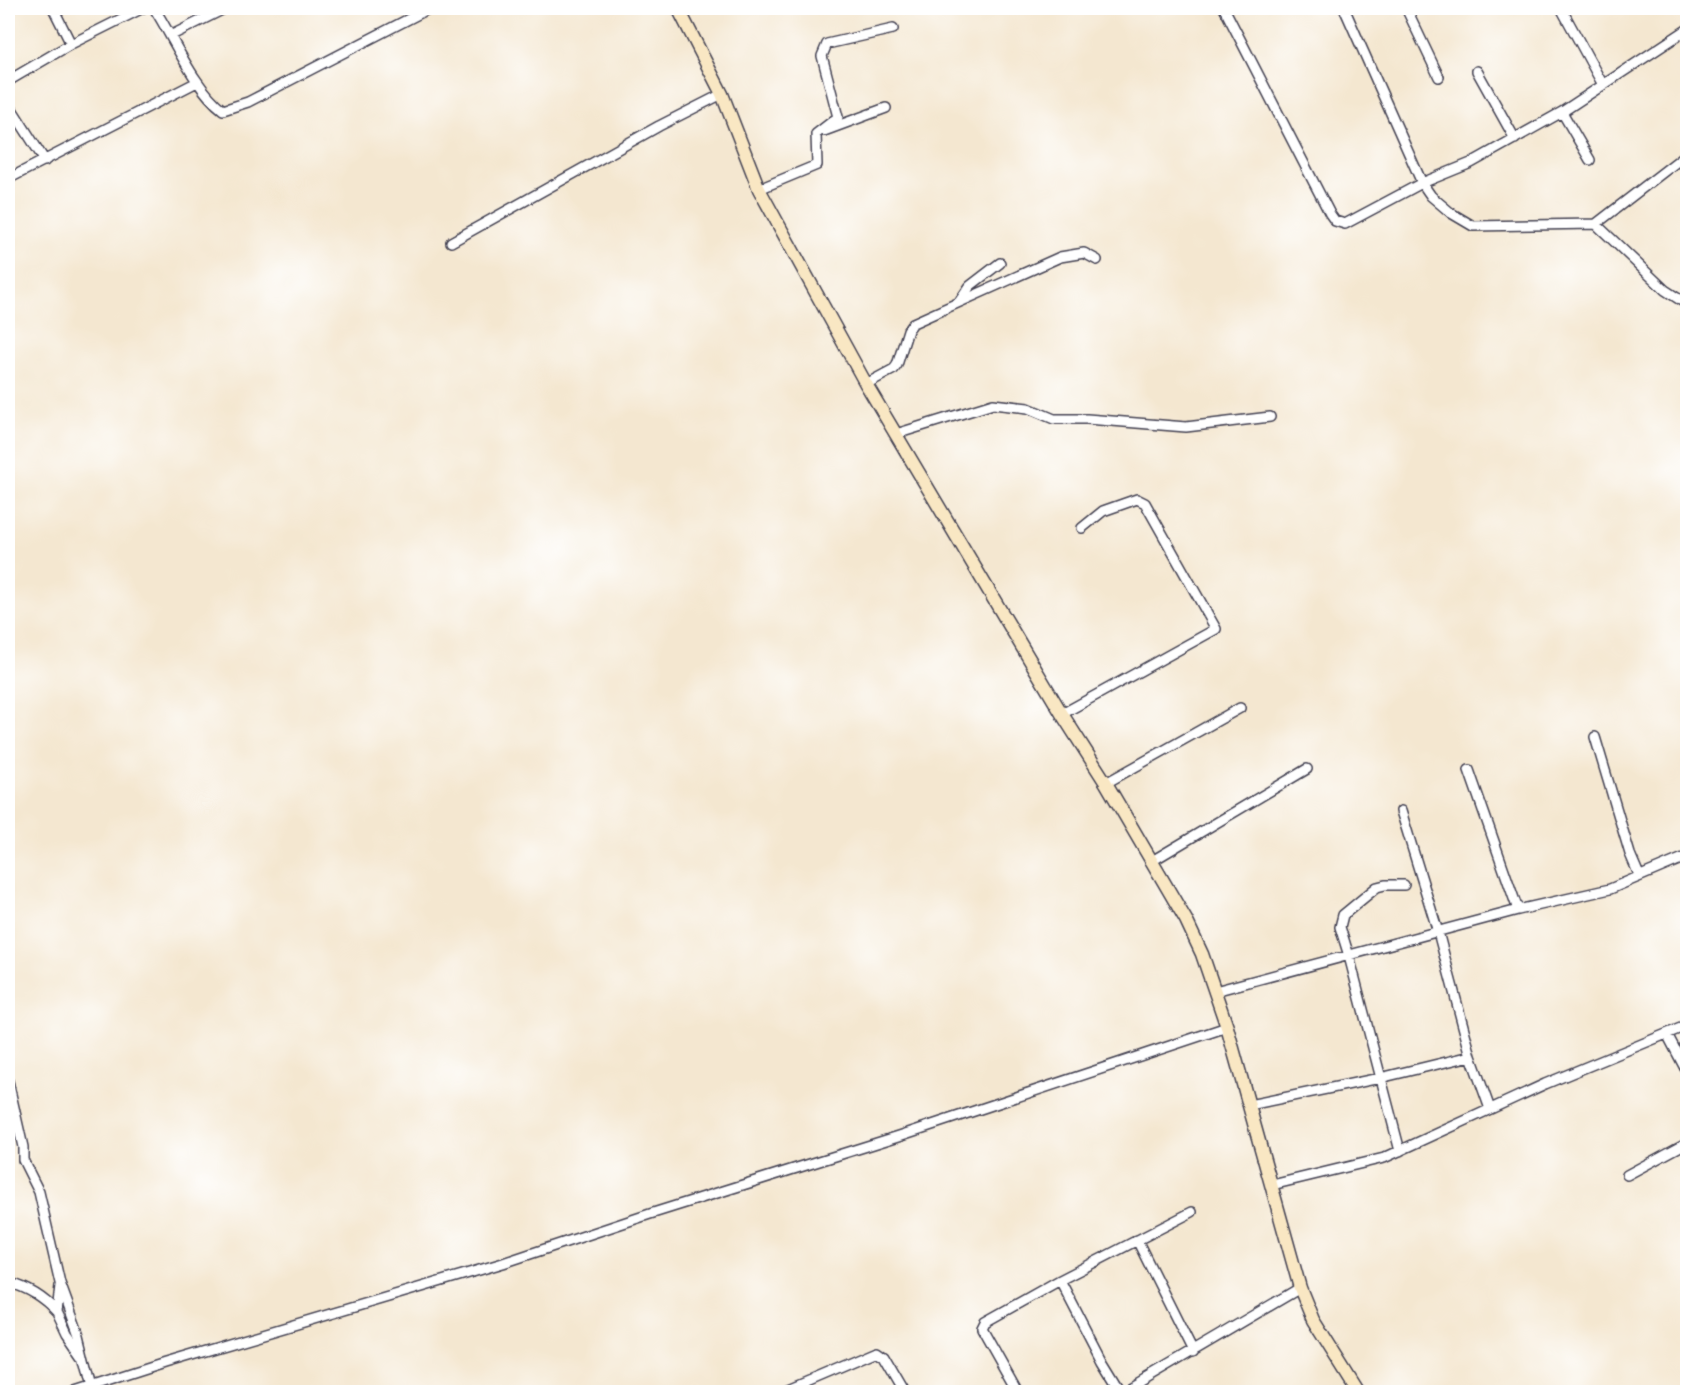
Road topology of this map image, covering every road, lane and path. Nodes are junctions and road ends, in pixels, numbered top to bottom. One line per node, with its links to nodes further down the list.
1 (53, 8): 14 (street)
2 (143, 8): 14 (street)
3 (154, 8): 13 (street)
4 (226, 8): 13 (street)
5 (430, 8): 18 (street)
6 (678, 8): 20 (main road)
7 (1224, 8): 30 (street)
8 (1344, 8): 30 (street)
9 (1406, 8): 16 (street)
10 (1561, 8): 19 (street)
11 (893, 29): 24 (street)
12 (1686, 33): 19 (street)
13 (172, 35): 18 (street)
14 (71, 44): 17 (street)
15 (1477, 71): 25 (street)
16 (1439, 77)
17 (8, 81)
18 (197, 82): 28 (street)
19 (1603, 85): 23 (street)
20 (722, 94): 31 (main road); 33 (street)
21 (8, 103): 28 (street)
22 (886, 108): 24 (street)
23 (1562, 112): 25 (street); 27 (street)
24 (816, 134): 31 (street)
25 (1515, 139): 30 (street)
26 (1688, 153): 32 (street)
27 (1590, 160)
28 (45, 161): 29 (street)
29 (8, 179)
30 (1422, 183): 32 (street)
31 (759, 189): 38 (main road)
32 (1596, 224): 37 (street)
33 (451, 242)
34 (1097, 260): 36 (street)
35 (1000, 263): 36 (street)
36 (959, 302): 38 (street)
37 (1688, 305)
38 (866, 384): 40 (main road)
39 (1270, 417): 40 (street)
40 (896, 434): 43 (main road)
41 (1082, 528): 43 (street)
42 (1240, 708): 47 (street)
43 (1062, 714): 47 (main road)
44 (1595, 739): 51 (street)
45 (1307, 769): 50 (street)
46 (1469, 770): 53 (street)
47 (1106, 783): 50 (main road)
48 (1401, 811): 54 (street)
49 (1688, 856): 51 (street)
50 (1152, 861): 56 (main road)
51 (1639, 875): 53 (street)
52 (1404, 885): 55 (street)
53 (1518, 910): 54 (street)
54 (1438, 932): 55 (street); 60 (street)
55 (1349, 956): 56 (street); 62 (street)
56 (1215, 991): 58 (main road)
57 (1688, 1024): 59 (street)
58 (1227, 1027): 64 (main road); 79 (street)
59 (1667, 1034): 61 (street); 65 (street)
60 (1471, 1056): 62 (street); 65 (street)
61 (1688, 1074)
62 (1380, 1078): 64 (street); 67 (street)
63 (8, 1081): 73 (street)
64 (1249, 1104): 69 (main road)
65 (1490, 1109): 67 (street)
66 (1688, 1142): 68 (street)
67 (1400, 1151): 69 (street)
68 (1627, 1175)
69 (1272, 1185): 75 (main road)
70 (1192, 1212): 71 (street)
71 (1137, 1240): 72 (street); 77 (street)
72 (1060, 1280): 83 (street); 84 (street)
73 (60, 1283): 76 (street); 78 (street)
74 (8, 1284): 76 (street)
75 (1300, 1288): 77 (street); 85 (main road)
76 (57, 1312): 78 (street)
77 (1193, 1352): 84 (street)
78 (83, 1357): 79 (street)
79 (93, 1390): 80 (street)
80 (75, 1392)
81 (781, 1392): 82 (street)
82 (905, 1392)
83 (1018, 1392)
84 (1122, 1392)
85 (1358, 1392)

